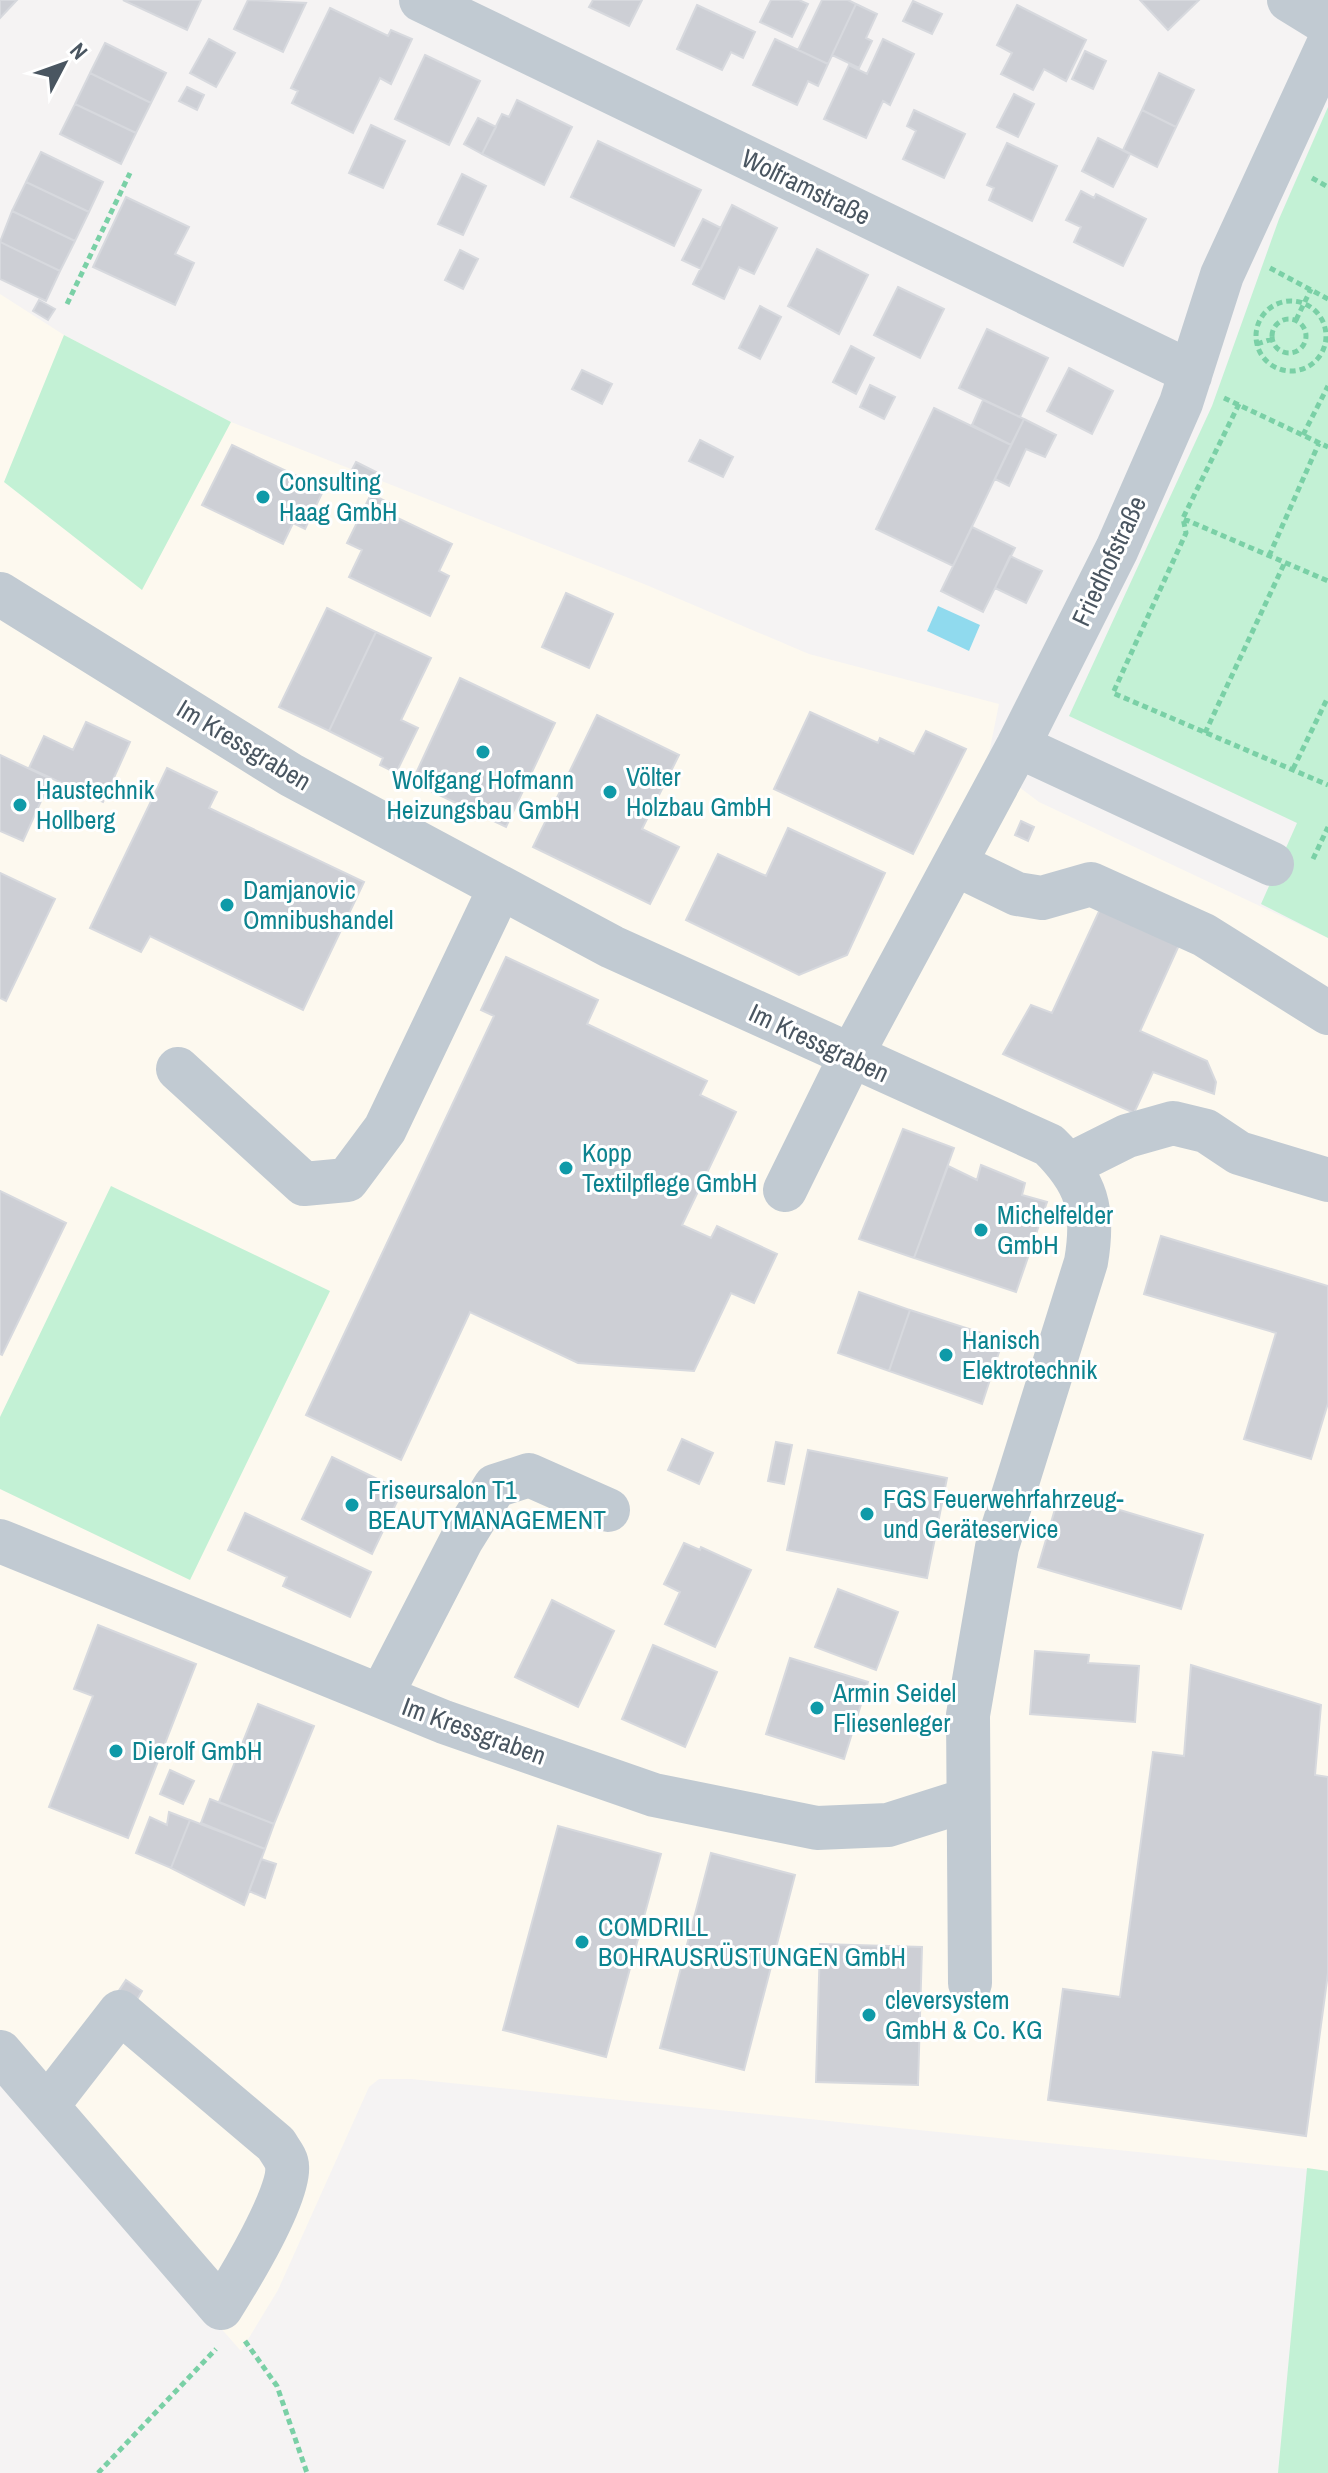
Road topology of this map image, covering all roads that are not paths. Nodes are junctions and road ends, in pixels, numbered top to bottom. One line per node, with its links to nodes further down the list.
1 (421, 0): 5 (street, Wolframstraße)
2 (1289, 0): 3 (street)
3 (1328, 24)
4 (1328, 45): 5 (street, Friedhofstraße)
5 (1189, 380): 7 (street, Friedhofstraße)
6 (4, 607): 10 (street, Im Kressgraben)
7 (1018, 746): 8 (street, Friedhofstraße); 9 (street)
8 (955, 864): 11 (street); 12 (street, Friedhofstraße)
9 (1272, 864)
10 (500, 888): 12 (street, Im Kressgraben); 13 (street)
11 (1328, 1013)
12 (850, 1058): 14 (street, Im Kressgraben); 16 (street, Friedhofstraße)
13 (178, 1069)
14 (1069, 1165): 15 (street); 20 (street, Im Kressgraben)
15 (1328, 1180)
16 (785, 1190)
17 (608, 1510): 19 (street)
18 (0, 1541): 19 (street, Im Kressgraben)
19 (381, 1696): 20 (street, Im Kressgraben)
20 (967, 1800): 21 (street, Im Kressgraben)
21 (970, 1983)
22 (0, 2052): 23 (street)
23 (47, 2106): 23 (street)

